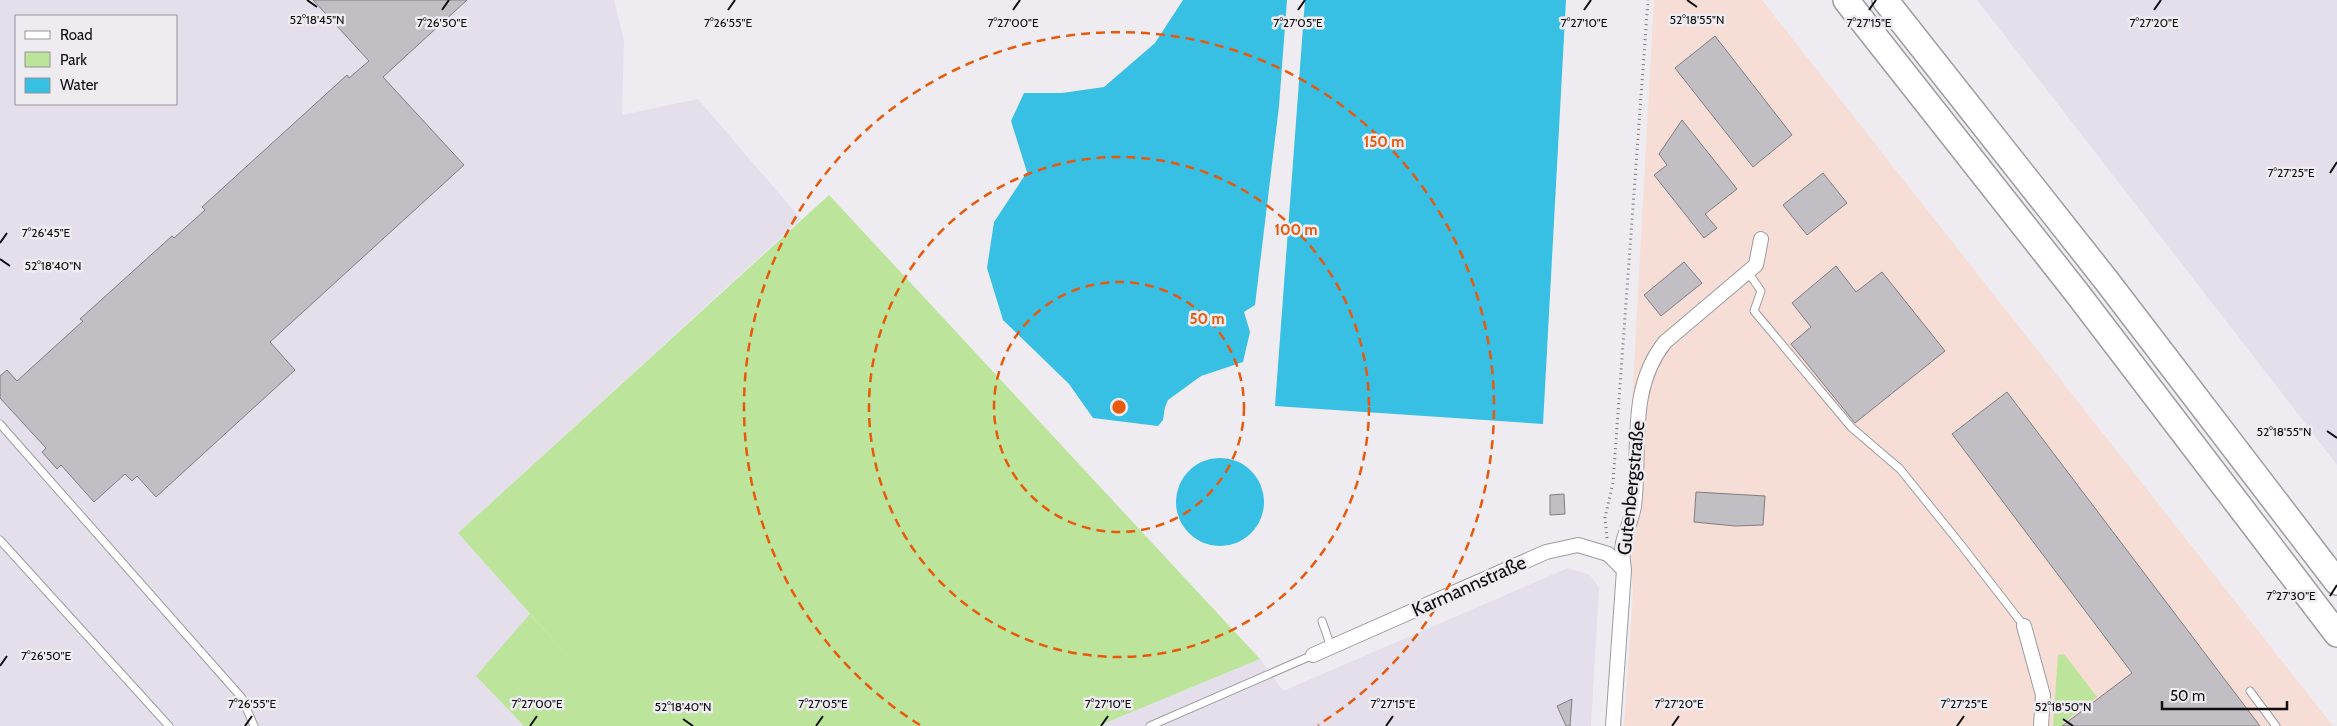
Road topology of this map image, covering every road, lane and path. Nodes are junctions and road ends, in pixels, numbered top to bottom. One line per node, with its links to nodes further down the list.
1 (1648, 0): 8 (path)
2 (1846, 0): 13 (highway)
3 (1885, 0): 10 (highway)
4 (1761, 239): 5 (street, Gutenbergstraße)
5 (1748, 272): 9 (street, Gutenbergstraße); 12 (lane)
6 (0, 424): 18 (lane)
7 (0, 540): 17 (lane)
8 (1608, 554): 9 (street, Karmannstraße); 14 (street, Karmannstraße)
9 (1624, 570): 20 (street, Gutenbergstraße)
10 (2337, 582)
11 (1322, 621): 14 (lane)
12 (2024, 626): 21 (street)
13 (2337, 634)
14 (1331, 647): 15 (street, Karmannstraße)
15 (1313, 655): 19 (lane)
16 (2250, 691): 22 (lane)
17 (169, 726)
18 (254, 726)
19 (1150, 726)
20 (1613, 726)
21 (2041, 726)
22 (2276, 726)

